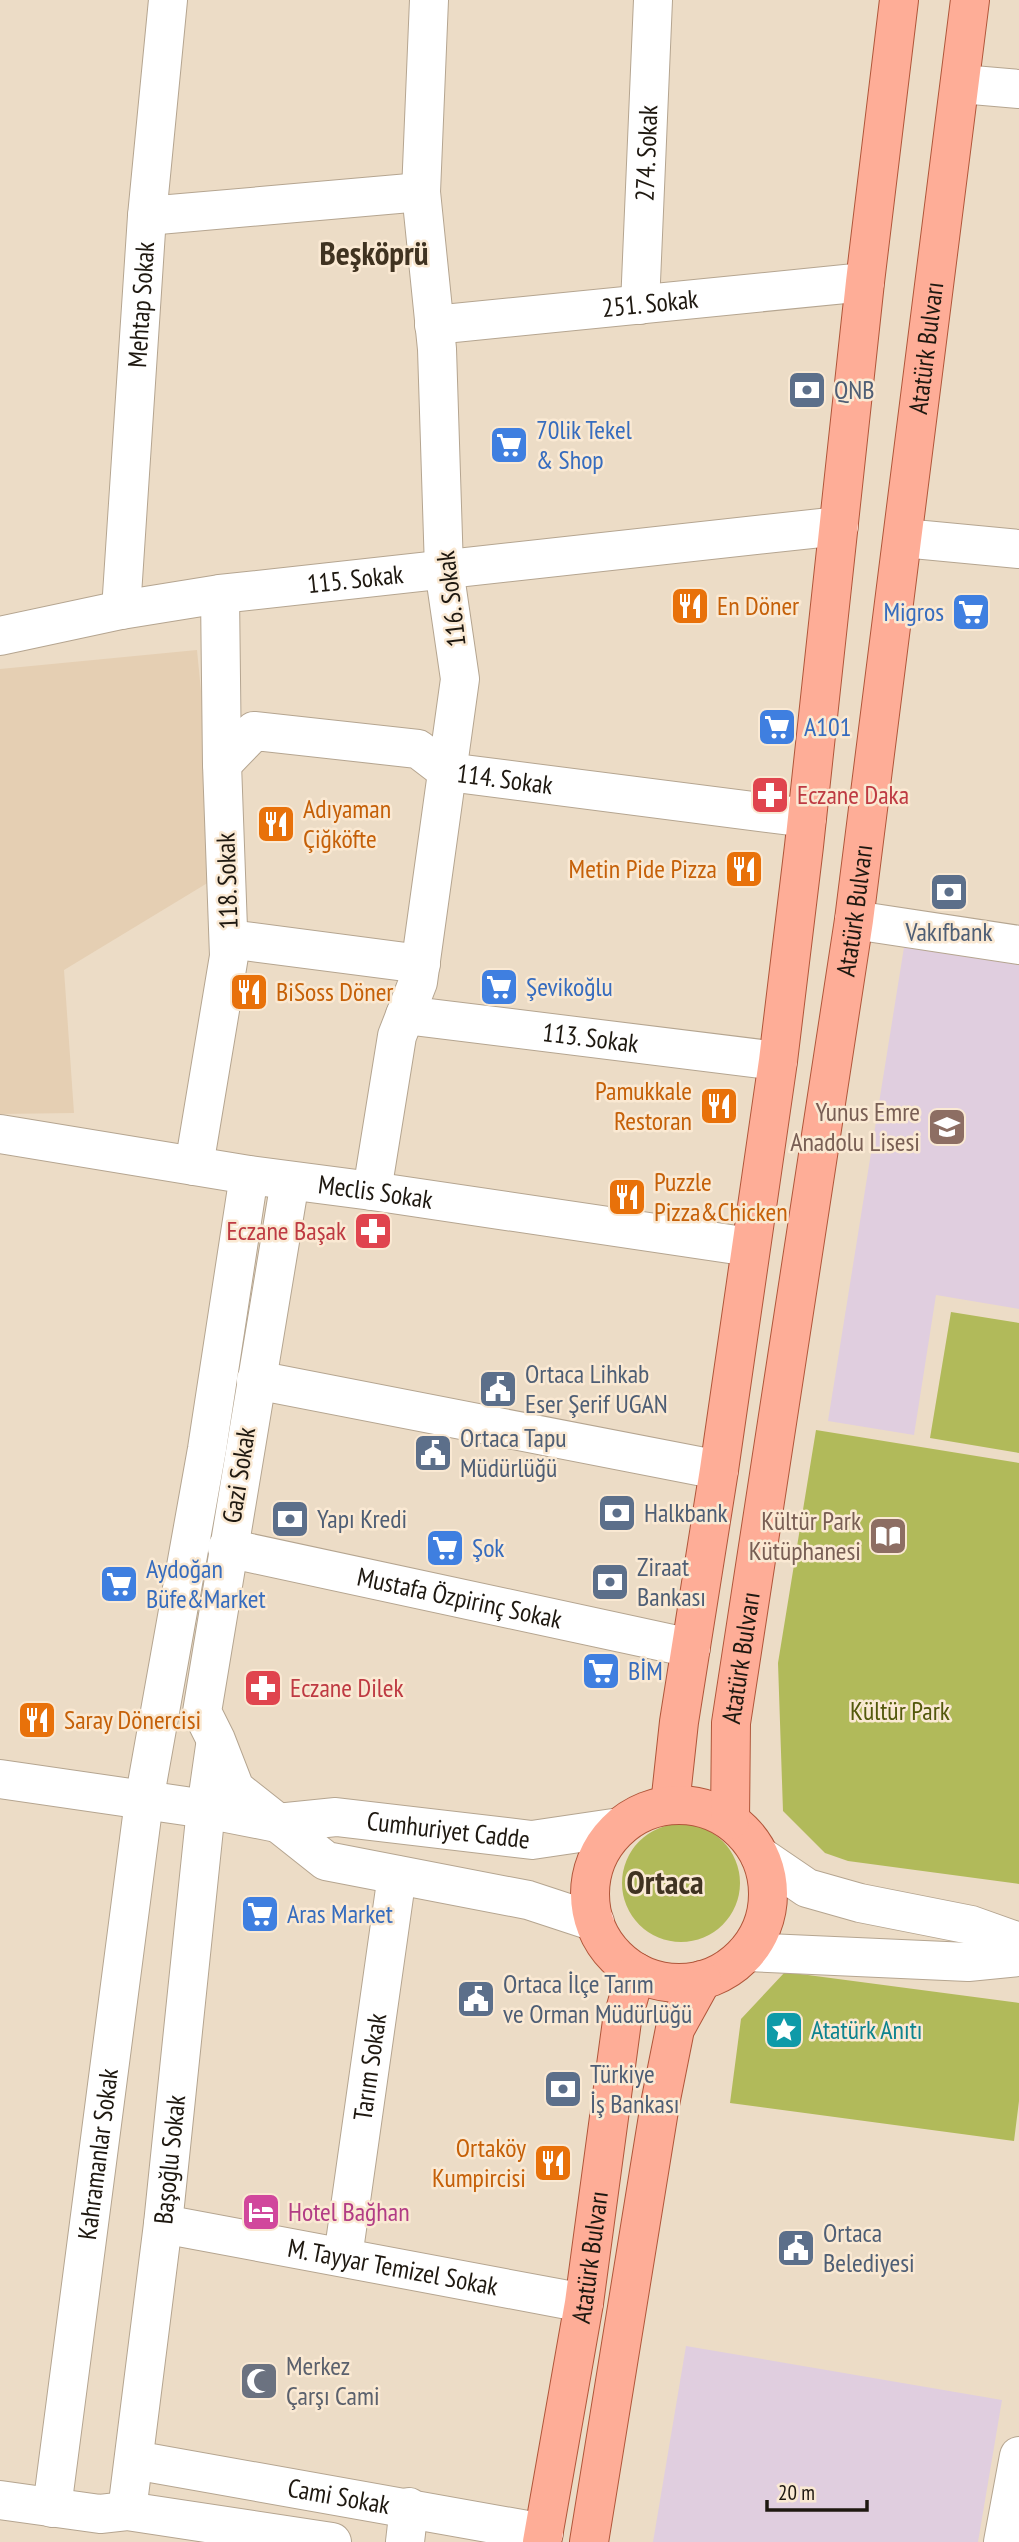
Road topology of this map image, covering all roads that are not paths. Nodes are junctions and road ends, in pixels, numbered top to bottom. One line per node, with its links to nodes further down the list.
1 (169, 0): 9 (street, Mehtap Sokak)
2 (429, 0): 8 (street, 116. Sokak)
3 (653, 0): 11 (street, 274. Sokak)
4 (899, 0): 10 (main road, Atatürk Bulvarı)
5 (970, 0): 6 (main road, Atatürk Bulvarı)
6 (961, 84): 7 (street); 14 (main road, Atatürk Bulvarı)
7 (1019, 89)
8 (421, 192): 9 (street); 12 (street, 116. Sokak)
9 (146, 216): 18 (street, Mehtap Sokak)
10 (865, 282): 11 (street, 251. Sokak); 13 (main road, Atatürk Bulvarı)
11 (640, 305): 12 (street, 251. Sokak)
12 (434, 325): 16 (street, 116. Sokak)
13 (839, 526): 16 (street, 115. Sokak); 22 (main road, Atatürk Bulvarı)
14 (903, 538): 15 (street); 23 (main road, Atatürk Bulvarı)
15 (1019, 549)
16 (444, 569): 17 (street, 115. Sokak); 21 (street, 116. Sokak)
17 (220, 594): 18 (street, 115. Sokak); 20 (street, 118. Sokak)
18 (121, 610): 19 (street, 115. Sokak)
19 (0, 636)
20 (222, 764): 21 (street, 114. Sokak); 24 (street, 118. Sokak)
21 (448, 772): 22 (street, 114. Sokak); 26 (street, 116. Sokak)
22 (807, 818): 28 (main road, Atatürk Bulvarı)
23 (854, 920): 25 (street); 44 (main road, Atatürk Bulvarı)
24 (229, 939): 26 (street); 30 (street, 118. Sokak)
25 (1019, 945)
26 (421, 964): 27 (street, 116. Sokak)
27 (405, 1016): 28 (street, 113. Sokak); 33 (street, 116. Sokak)
28 (778, 1061): 34 (main road, Atatürk Bulvarı)
29 (0, 1134): 30 (street, Meclis Sokak)
30 (194, 1166): 31 (street, Meclis Sokak)
31 (249, 1175): 32 (street, Meclis Sokak); 41 (street, Gazi Sokak)
32 (289, 1181): 33 (street, Meclis Sokak); 35 (street, Gazi Sokak)
33 (372, 1191): 34 (street, Meclis Sokak)
34 (750, 1247): 36 (main road, Atatürk Bulvarı)
35 (256, 1380): 36 (street); 37 (street, Gazi Sokak)
36 (719, 1470): 38 (main road, Atatürk Bulvarı)
37 (227, 1548): 38 (street, Mustafa Özpirinç Sokak); 39 (street, Gazi Sokak)
38 (691, 1648): 42 (main road, Atatürk Bulvarı)
39 (216, 1740): 43 (street); 45 (street, Gazi Sokak)
40 (0, 1779): 41 (street, Cumhuriyet Cadde)
41 (144, 1801): 43 (street, Cumhuriyet Cadde); 61 (street, Kahramanlar Sokak)
42 (670, 1805): 44 (main road); 46 (main road)
43 (206, 1809): 45 (street, Cumhuriyet Cadde); 55 (street, Başoğlu Sokak)
44 (730, 1820): 47 (main road)
45 (277, 1823): 46 (street, Cumhuriyet Cadde); 48 (street, Cumhuriyet Cadde)
46 (620, 1827): 49 (main road)
47 (760, 1856): 50 (street); 51 (main road)
48 (397, 1875): 49 (street, Cumhuriyet Cadde); 56 (street, Tarım Sokak)
49 (595, 1922): 53 (main road)
50 (1019, 1942)
51 (747, 1952): 52 (street); 54 (main road)
52 (1019, 1956)
53 (636, 1972): 54 (main road); 57 (main road, Atatürk Bulvarı)
54 (702, 1980): 66 (main road, Atatürk Bulvarı)
55 (163, 2224): 56 (street, M. Tayyar Temizel Sokak); 59 (street, Başoğlu Sokak)
56 (343, 2257): 57 (street, M. Tayyar Temizel Sokak)
57 (584, 2303): 64 (main road, Atatürk Bulvarı)
58 (1019, 2456): 67 (street)
59 (134, 2460): 62 (street, Başoğlu Sokak); 63 (street, Cami Sokak)
60 (0, 2500): 61 (street, Cami Sokak)
61 (52, 2508): 62 (street, Cami Sokak)
62 (127, 2511): 65 (street, Cami Sokak)
63 (407, 2525): 64 (street, Cami Sokak)
64 (543, 2537)
65 (332, 2542)
66 (589, 2542)
67 (1003, 2542)

